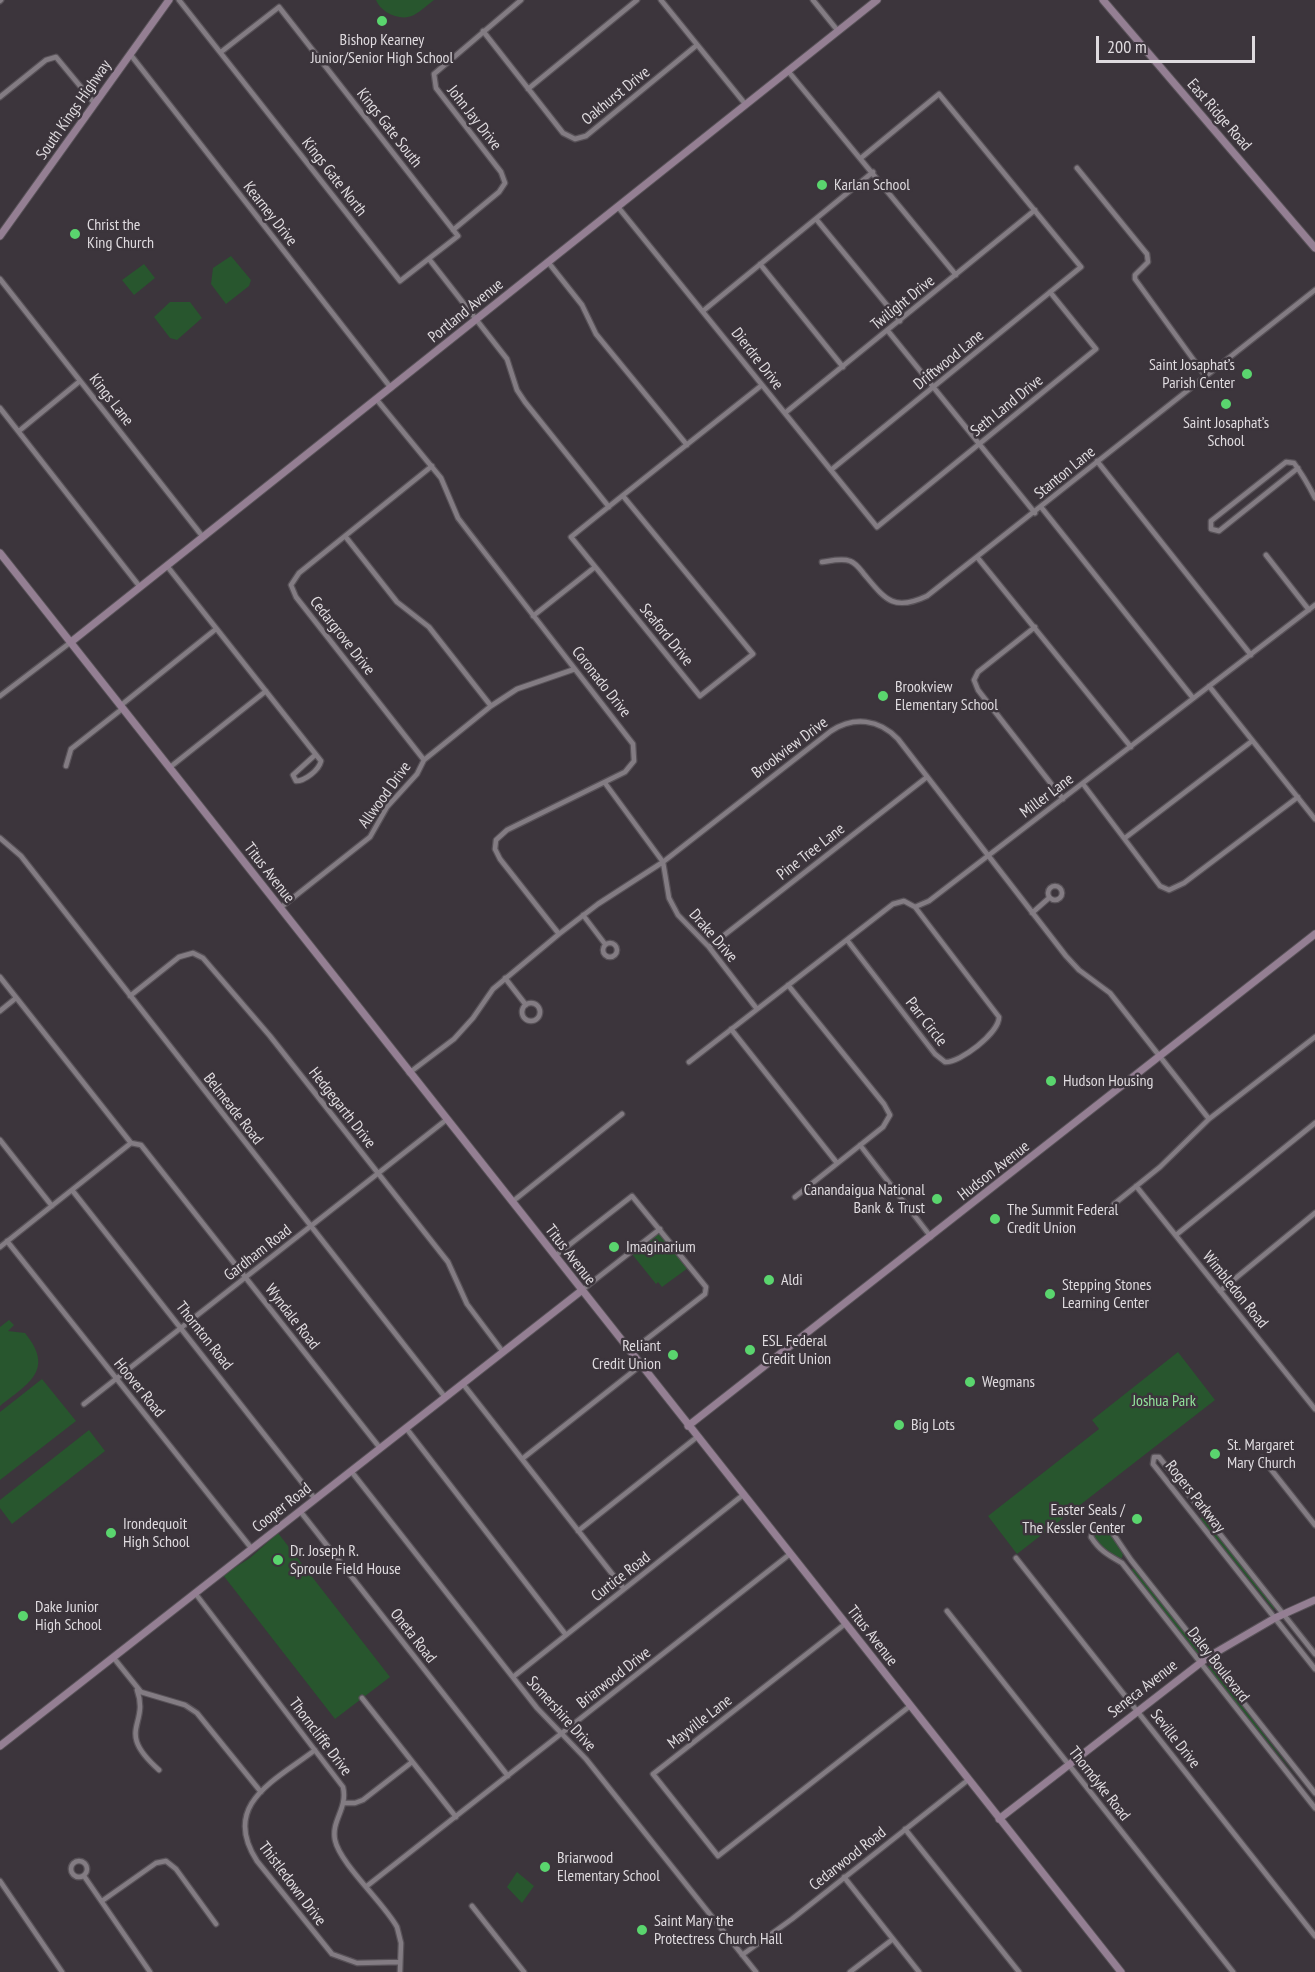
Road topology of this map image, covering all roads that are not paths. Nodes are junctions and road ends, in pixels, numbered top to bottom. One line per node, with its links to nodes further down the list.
1 (169, 0): 13 (main road, South Kings Highway)
2 (179, 0): 12 (street, Kings Gate North)
3 (521, 0): 9 (street, John Jay Drive)
4 (638, 0): 15 (street)
5 (661, 0): 11 (street)
6 (813, 0): 10 (street)
7 (877, 0): 10 (main road, Portland Avenue)
8 (1102, 0): 27 (main road, East Ridge Road)
9 (483, 31): 15 (street, Oakhurst Drive); 25 (street, John Jay Drive)
10 (838, 31): 14 (main road, Portland Avenue)
11 (697, 45): 15 (street, Oakhurst Drive); 18 (street)
12 (221, 52): 25 (street, Kings Gate South); 28 (street, Kings Gate North)
13 (130, 54): 17 (main road, South Kings Highway); 44 (street, Kearney Drive)
14 (788, 71): 18 (main road, Portland Avenue); 19 (street)
15 (528, 89)
16 (0, 97): 17 (street)
17 (95, 104): 26 (main road, South Kings Highway)
18 (746, 105): 22 (main road, Portland Avenue)
19 (861, 158): 21 (street); 23 (street)
20 (1077, 168): 40 (street)
21 (873, 172): 24 (street); 31 (street)
22 (618, 207): 29 (main road, Portland Avenue); 35 (street, Dierdre Drive)
23 (1035, 210): 31 (street, Twilight Drive); 34 (street, Driftwood Lane)
24 (816, 219): 30 (street); 37 (street)
25 (453, 230): 28 (street)
26 (0, 236)
27 (1315, 248)
28 (429, 259): 36 (street)
29 (548, 262): 36 (main road, Portland Avenue); 50 (street)
30 (760, 264): 35 (street); 39 (street)
31 (956, 275): 37 (street, Twilight Drive)
32 (0, 279): 41 (street, Kings Lane)
33 (1315, 290): 40 (street, Stanton Lane)
34 (1050, 292): 43 (street, Driftwood Lane); 49 (street, Seth Land Drive)
35 (703, 310): 42 (street, Dierdre Drive)
36 (476, 320): 44 (main road, Portland Avenue); 57 (street)
37 (900, 321): 38 (street, Twilight Drive)
38 (888, 331): 39 (street, Twilight Drive); 43 (street)
39 (843, 367): 47 (street, Twilight Drive)
40 (1206, 377): 51 (street, Stanton Lane)
41 (80, 381): 48 (street); 62 (street, Kings Lane)
42 (762, 385): 47 (street, Dierdre Drive); 50 (street)
43 (934, 387): 49 (street); 54 (street, Driftwood Lane)
44 (391, 388): 45 (main road, Portland Avenue)
45 (377, 400): 52 (street, Coronado Drive); 62 (main road, Portland Avenue)
46 (0, 408): 48 (street)
47 (785, 413): 54 (street, Dierdre Drive)
48 (18, 430): 69 (street)
49 (979, 444): 59 (street); 60 (street, Seth Land Drive)
50 (687, 445): 55 (street)
51 (1097, 461): 58 (street, Stanton Lane); 76 (street)
52 (432, 466): 61 (street, Cedargrove Drive); 72 (street, Coronado Drive)
53 (1298, 468): 53 (street); 56 (street)
54 (831, 470): 60 (street, Dierdre Drive)
55 (623, 496): 57 (street); 68 (street, Seaford Drive)
56 (1315, 498)
57 (609, 507): 68 (street, Seaford Drive)
58 (1041, 507): 59 (street, Stanton Lane); 81 (street)
59 (1035, 513): 65 (street, Stanton Lane)
60 (877, 527)
61 (345, 536): 82 (street); 87 (street, Cedargrove Drive)
62 (203, 537): 67 (main road, Portland Avenue)
63 (0, 553): 75 (main road, Titus Avenue)
64 (1266, 555): 71 (street)
65 (977, 557): 66 (street, Stanton Lane); 73 (street)
66 (822, 562)
67 (167, 566): 69 (main road, Portland Avenue); 74 (street)
68 (595, 567): 72 (street)
69 (141, 587): 75 (main road, Portland Avenue)
70 (1315, 605): 71 (street, Miller Lane)
71 (1309, 610): 76 (street, Miller Lane)
72 (533, 616): 77 (street, Coronado Drive)
73 (1035, 627): 85 (street); 94 (street)
74 (216, 629): 79 (street); 83 (street)
75 (71, 642): 80 (street); 83 (main road, Titus Avenue)
76 (1251, 655): 78 (street, Miller Lane)
77 (575, 669): 82 (street, Allwood Drive); 91 (street, Coronado Drive)
78 (1209, 686): 81 (street, Miller Lane); 84 (street)
79 (266, 691): 86 (street); 89 (street)
80 (0, 696)
81 (1193, 698): 85 (street, Miller Lane)
82 (490, 705): 87 (street, Allwood Drive)
83 (121, 707): 88 (street); 89 (main road, Titus Avenue)
84 (1252, 741): 93 (street); 97 (street)
85 (1131, 747): 92 (street, Miller Lane)
86 (315, 754): 86 (street)
87 (424, 760): 102 (street, Allwood Drive)
88 (66, 766)
89 (169, 768): 102 (main road, Titus Avenue)
90 (927, 777): 98 (street, Brookview Drive); 99 (street, Brookview Drive); 109 (street, Pine Tree Lane)
91 (605, 783): 99 (street, Drake Drive); 105 (street, Coronado Drive)
92 (1083, 784): 94 (street, Miller Lane); 97 (street)
93 (1298, 797): 95 (street); 97 (street)
94 (1063, 799): 98 (street, Miller Lane)
95 (1315, 819)
96 (0, 838): 113 (street, Belmeade Road)
97 (1125, 838)
98 (988, 856): 101 (street, Miller Lane); 103 (street, Brookview Drive)
99 (663, 861): 104 (street, Brookview Drive); 109 (street, Drake Drive)
100 (1049, 898): 103 (street)
101 (915, 907): 107 (street, Miller Lane); 107 (street, Parr Circle)
102 (280, 908): 122 (main road, Titus Avenue)
103 (1032, 912): 120 (street, Brookview Drive)
104 (583, 915): 105 (street, Brookview Drive); 108 (street)
105 (559, 934): 111 (street, Brookview Drive)
106 (1315, 934): 120 (main road, Hudson Avenue)
107 (847, 940): 112 (street, Miller Lane)
108 (605, 944)
109 (709, 946): 116 (street, Drake Drive)
110 (0, 977): 114 (street)
111 (505, 978): 115 (street); 122 (street, Brookview Drive)
112 (788, 986): 116 (street, Miller Lane); 129 (street)
113 (129, 996): 131 (street, Hedgegarth Drive); 139 (street, Belmeade Road)
114 (16, 998): 117 (street); 128 (street)
115 (526, 1005)
116 (758, 1009): 118 (street, Miller Lane)
117 (0, 1011)
118 (731, 1029): 121 (street, Miller Lane); 130 (street)
119 (1314, 1040): 124 (street)
120 (1159, 1057): 124 (street, Brookview Drive); 142 (main road, Hudson Avenue)
121 (689, 1062)
122 (409, 1073): 125 (main road, Titus Avenue)
123 (622, 1114): 135 (street)
124 (1209, 1119): 132 (street)
125 (446, 1120): 131 (street, Gardham Road); 135 (main road, Titus Avenue)
126 (1315, 1123): 141 (street)
127 (0, 1140): 137 (street)
128 (130, 1143): 133 (street); 146 (street, Wyndale Road)
129 (860, 1145): 130 (street); 142 (street)
130 (837, 1163): 134 (street)
131 (378, 1174): 139 (street, Gardham Road); 150 (street, Hedgegarth Drive)
132 (1136, 1186): 136 (street); 141 (street, Wimbledon Road)
133 (72, 1190): 137 (street); 149 (street, Thornton Road)
134 (795, 1197)
135 (512, 1203): 145 (main road, Titus Avenue)
136 (1114, 1204)
137 (52, 1206): 143 (street)
138 (1315, 1213): 148 (street)
139 (311, 1227): 146 (street, Gardham Road); 155 (street, Belmeade Road)
140 (660, 1229): 145 (street); 147 (street); 151 (street)
141 (1176, 1235): 148 (street, Wimbledon Road)
142 (932, 1237): 158 (main road, Hudson Avenue)
143 (8, 1241): 144 (street); 153 (street, Hoover Road)
144 (0, 1247)
145 (554, 1256): 147 (main road, Titus Avenue)
146 (246, 1277): 149 (street, Gardham Road); 161 (street, Wyndale Road)
147 (581, 1291): 150 (main road, Cooper Road); 151 (main road, Titus Avenue)
148 (1220, 1291): 157 (street, Wimbledon Road)
149 (182, 1327): 153 (street, Gardham Road); 166 (street, Thornton Road)
150 (503, 1352): 154 (main road, Cooper Road)
151 (630, 1352): 152 (main road, Titus Avenue)
152 (640, 1366): 158 (main road, Titus Avenue); 163 (street)
153 (116, 1379): 156 (street, Gardham Road); 170 (street, Hoover Road)
154 (463, 1383): 155 (main road, Cooper Road); 163 (street)
155 (445, 1397): 159 (main road, Cooper Road)
156 (84, 1404)
157 (1315, 1409)
158 (688, 1426): 160 (main road, Titus Avenue)
159 (406, 1428): 161 (main road, Cooper Road); 182 (street)
160 (697, 1437): 165 (main road, Titus Avenue); 169 (street)
161 (380, 1448): 164 (main road, Cooper Road)
162 (1262, 1458): 168 (street)
163 (522, 1459): 169 (street)
164 (351, 1471): 166 (main road, Cooper Road); 188 (street, Somershire Drive)
165 (743, 1495): 171 (main road, Titus Avenue); 175 (street, Curtice Road)
166 (315, 1499): 167 (main road, Cooper Road)
167 (300, 1511): 170 (main road, Cooper Road); 200 (street, Oneta Road)
168 (1315, 1525)
169 (578, 1531): 175 (street)
170 (252, 1549): 176 (main road, Cooper Road)
171 (790, 1554): 181 (main road, Titus Avenue); 193 (street, Briarwood Drive)
172 (1016, 1558): 192 (street, Seville Drive)
173 (1131, 1560): 174 (street); 174 (street, Daley Boulevard); 185 (street, Daley Boulevard)
174 (1124, 1565): 186 (street, Daley Boulevard)
175 (624, 1589): 182 (street, Curtice Road)
176 (195, 1593): 184 (main road, Cooper Road); 195 (street, Thorncliffe Drive)
177 (1315, 1600): 179 (main road, Seneca Avenue)
178 (947, 1611): 197 (street, Thorndyke Road)
179 (1283, 1614): 180 (main road, Seneca Avenue); 180 (street, Rogers Parkway); 183 (street, Rogers Parkway)
180 (1275, 1618): 185 (main road, Seneca Avenue); 187 (street, Rogers Parkway)
181 (845, 1624): 191 (main road, Titus Avenue); 191 (street, Mayville Lane)
182 (566, 1635): 188 (street, Curtice Road)
183 (1315, 1654)
184 (113, 1657): 189 (street); 194 (main road, Cooper Road)
185 (1208, 1657): 186 (main road, Seneca Avenue); 199 (street, Daley Boulevard)
186 (1200, 1662): 192 (main road, Seneca Avenue); 202 (street, Daley Boulevard)
187 (1315, 1669)
188 (513, 1677): 193 (street, Somershire Drive)
189 (136, 1687): 198 (street); 203 (street)
190 (362, 1698): 196 (street)
191 (910, 1706): 201 (main road, Titus Avenue)
192 (1137, 1710): 197 (main road, Seneca Avenue); 217 (street, Seville Drive)
193 (562, 1734): 200 (street, Briarwood Drive); 219 (street, Somershire Drive)
194 (0, 1746)
195 (315, 1750): 203 (street, Thistledown Drive); 205 (street, Thorncliffe Drive)
196 (412, 1762): 205 (street); 207 (street)
197 (1069, 1765): 208 (main road, Seneca Avenue); 230 (street, Thorndyke Road)
198 (159, 1770)
199 (1300, 1774): 202 (street); 204 (street, Daley Boulevard)
200 (508, 1776): 207 (street, Briarwood Drive)
201 (968, 1780): 208 (main road, Titus Avenue); 209 (street, Cedarwood Road)
202 (1293, 1780): 206 (street, Daley Boulevard)
203 (261, 1792): 220 (street, Thistledown Drive)
204 (1315, 1794)
205 (345, 1803): 213 (street, Thorncliffe Drive)
206 (1315, 1808)
207 (456, 1817): 213 (street, Briarwood Drive)
208 (999, 1819): 229 (main road, Titus Avenue)
209 (905, 1829): 211 (street, Cedarwood Road); 228 (street)
210 (84, 1876): 214 (street)
211 (844, 1877): 218 (street); 219 (street, Cedarwood Road)
212 (0, 1881): 221 (street)
213 (367, 1886): 220 (street, Thorncliffe Drive)
214 (102, 1901): 216 (street); 222 (street)
215 (472, 1906): 224 (street)
216 (216, 1924)
217 (1315, 1936)
218 (893, 1939): 226 (street); 227 (street)
219 (742, 1955): 225 (street, Somershire Drive)
220 (400, 1962): 223 (street, Thorncliffe Drive)
221 (62, 1972)
222 (150, 1972)
223 (400, 1972)
224 (524, 1972)
225 (756, 1972)
226 (849, 1972)
227 (919, 1972)
228 (1019, 1972)
229 (1121, 1972)
230 (1233, 1972)

